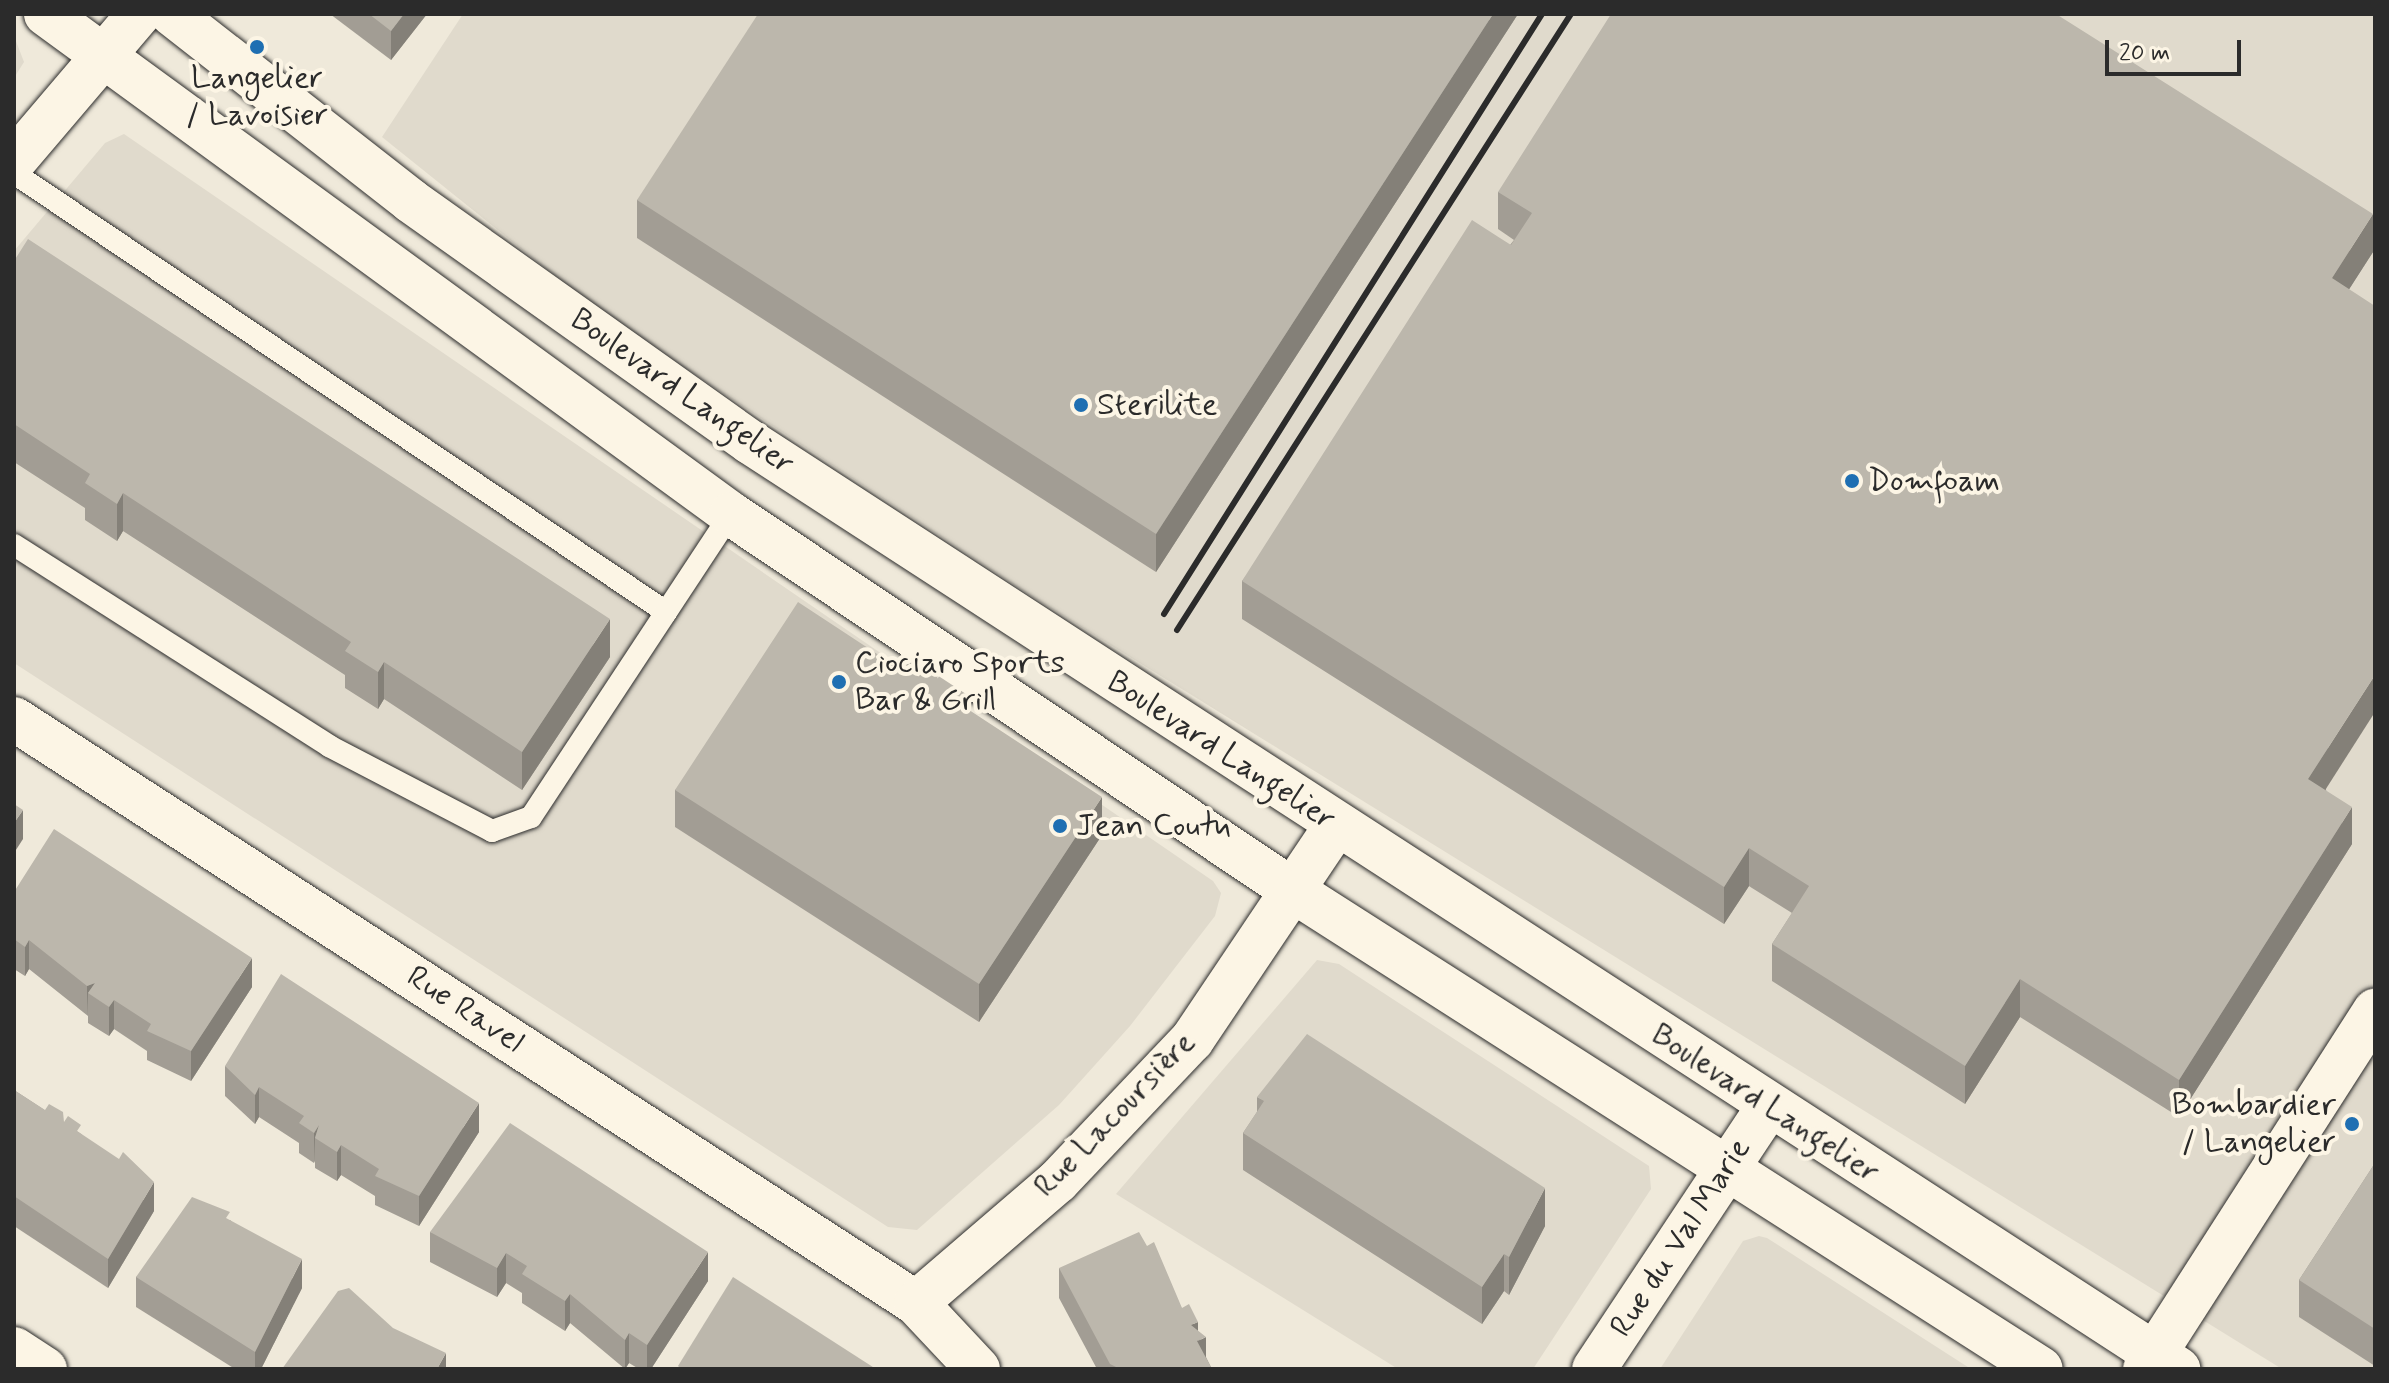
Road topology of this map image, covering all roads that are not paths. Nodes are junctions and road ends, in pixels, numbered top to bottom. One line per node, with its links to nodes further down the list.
1 (46, 14): 4 (main road)
2 (139, 14): 4 (main road)
3 (172, 14): 11 (main road, Boulevard Langelier)
4 (102, 58): 5 (main road); 7 (main road)
5 (14, 161)
6 (14, 173): 9 (lane)
7 (731, 514): 9 (lane); 12 (main road)
8 (14, 545): 9 (lane)
9 (666, 612)
10 (14, 719): 16 (main road, Rue Ravel)
11 (1336, 826): 12 (main road, Rue Lacoursière); 14 (main road, Boulevard Langelier)
12 (1295, 892): 15 (main road); 16 (main road, Rue Lacoursière)
13 (2375, 1011): 17 (main road)
14 (1768, 1107): 15 (main road, Rue du Val Marie); 17 (main road, Boulevard Langelier)
15 (1726, 1169): 19 (main road, Rue du Val Marie); 20 (main road)
16 (916, 1303): 18 (main road)
17 (2159, 1364)
18 (978, 1369)
19 (1594, 1369)
20 (2041, 1369)

